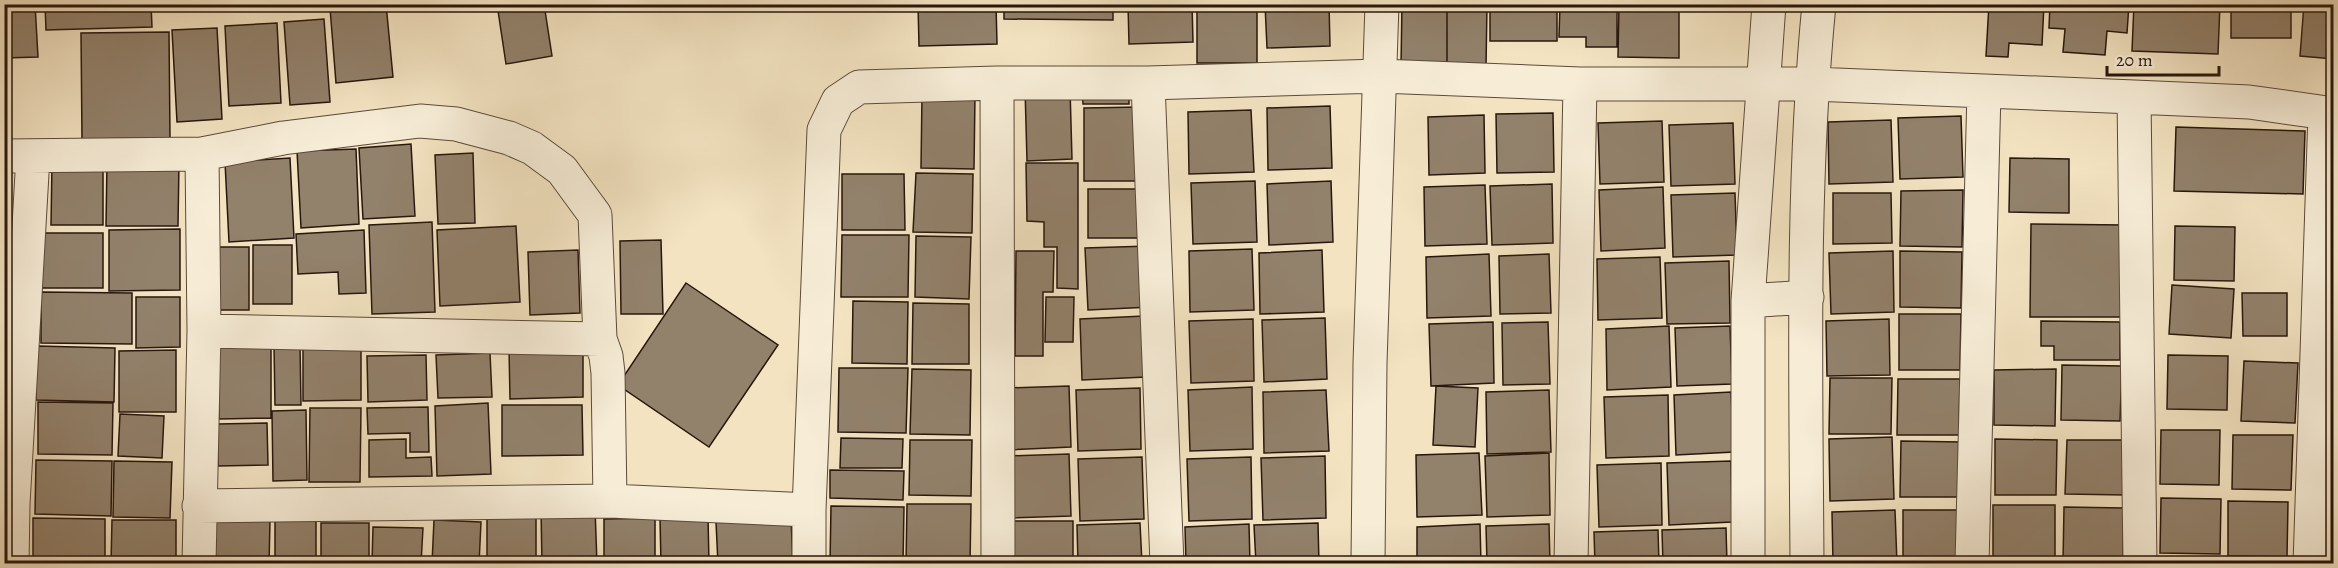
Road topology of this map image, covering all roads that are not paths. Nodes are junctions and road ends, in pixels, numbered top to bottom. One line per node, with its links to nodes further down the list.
1 (1382, 4): 4 (street)
2 (1768, 4): 9 (street)
3 (1820, 4): 8 (street)
4 (1380, 76): 5 (street); 7 (street); 29 (street)
5 (1148, 83): 6 (street); 28 (street)
6 (997, 84): 23 (street); 27 (street)
7 (1580, 84): 9 (street); 30 (street)
8 (1812, 84): 9 (street); 10 (street); 15 (street)
9 (1763, 86): 16 (street)
10 (1984, 91): 11 (street); 33 (street)
11 (2134, 97): 12 (street); 34 (street)
12 (2329, 114): 19 (street)
13 (202, 153): 14 (street); 17 (street); 18 (street)
14 (19, 156): 21 (street)
15 (1807, 297): 16 (street); 32 (street)
16 (1748, 301): 31 (street)
17 (204, 331): 18 (street); 22 (street)
18 (600, 339): 20 (street)
19 (2325, 392): 35 (street)
20 (610, 501): 22 (street); 23 (street)
21 (9, 504): 24 (street)
22 (199, 506): 25 (street)
23 (809, 510): 26 (street)
24 (12, 564)
25 (199, 564)
26 (809, 564)
27 (998, 564)
28 (1167, 564)
29 (1368, 564)
30 (1571, 564)
31 (1748, 564)
32 (1807, 564)
33 (1972, 564)
34 (2140, 564)
35 (2310, 564)

